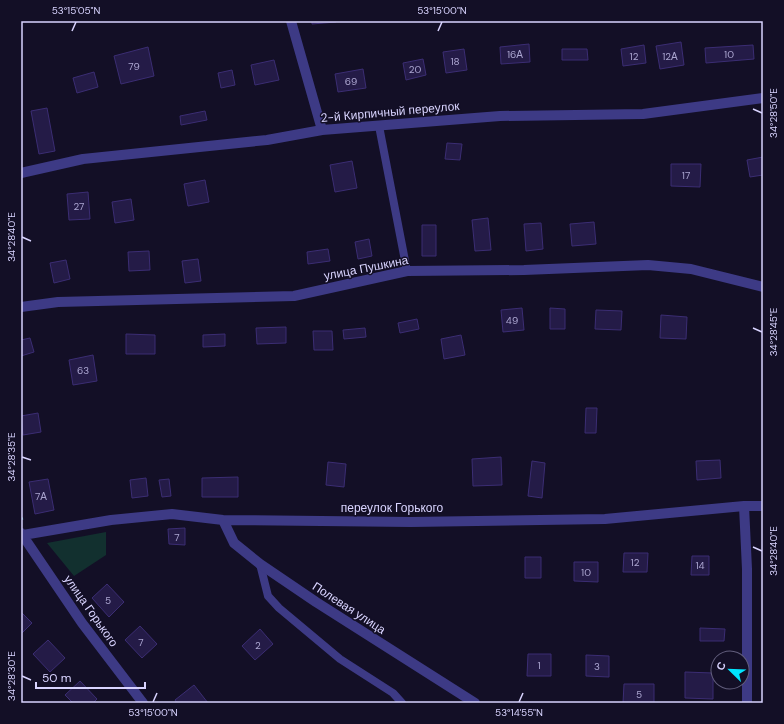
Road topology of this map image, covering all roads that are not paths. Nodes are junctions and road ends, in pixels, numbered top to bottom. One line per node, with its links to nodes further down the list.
1 (291, 21): 4 (street)
2 (763, 98): 3 (street, 2-й Кирпичный переулок)
3 (379, 126): 4 (street, 2-й Кирпичный переулок); 6 (lane)
4 (322, 130): 5 (street, 2-й Кирпичный переулок)
5 (21, 173)
6 (407, 271): 7 (street, улица Пушкина); 8 (street, улица Пушкина)
7 (763, 287)
8 (21, 307)
9 (744, 506): 10 (street, переулок Горького); 11 (street, переулок Горького); 17 (street)
10 (763, 506)
11 (223, 520): 12 (street, переулок Горького); 13 (street, Полевая улица)
12 (22, 534): 14 (street, улица Горького)
13 (260, 564): 15 (lane); 16 (street, Полевая улица)
14 (143, 703)
15 (402, 703)
16 (475, 703)
17 (747, 703)

